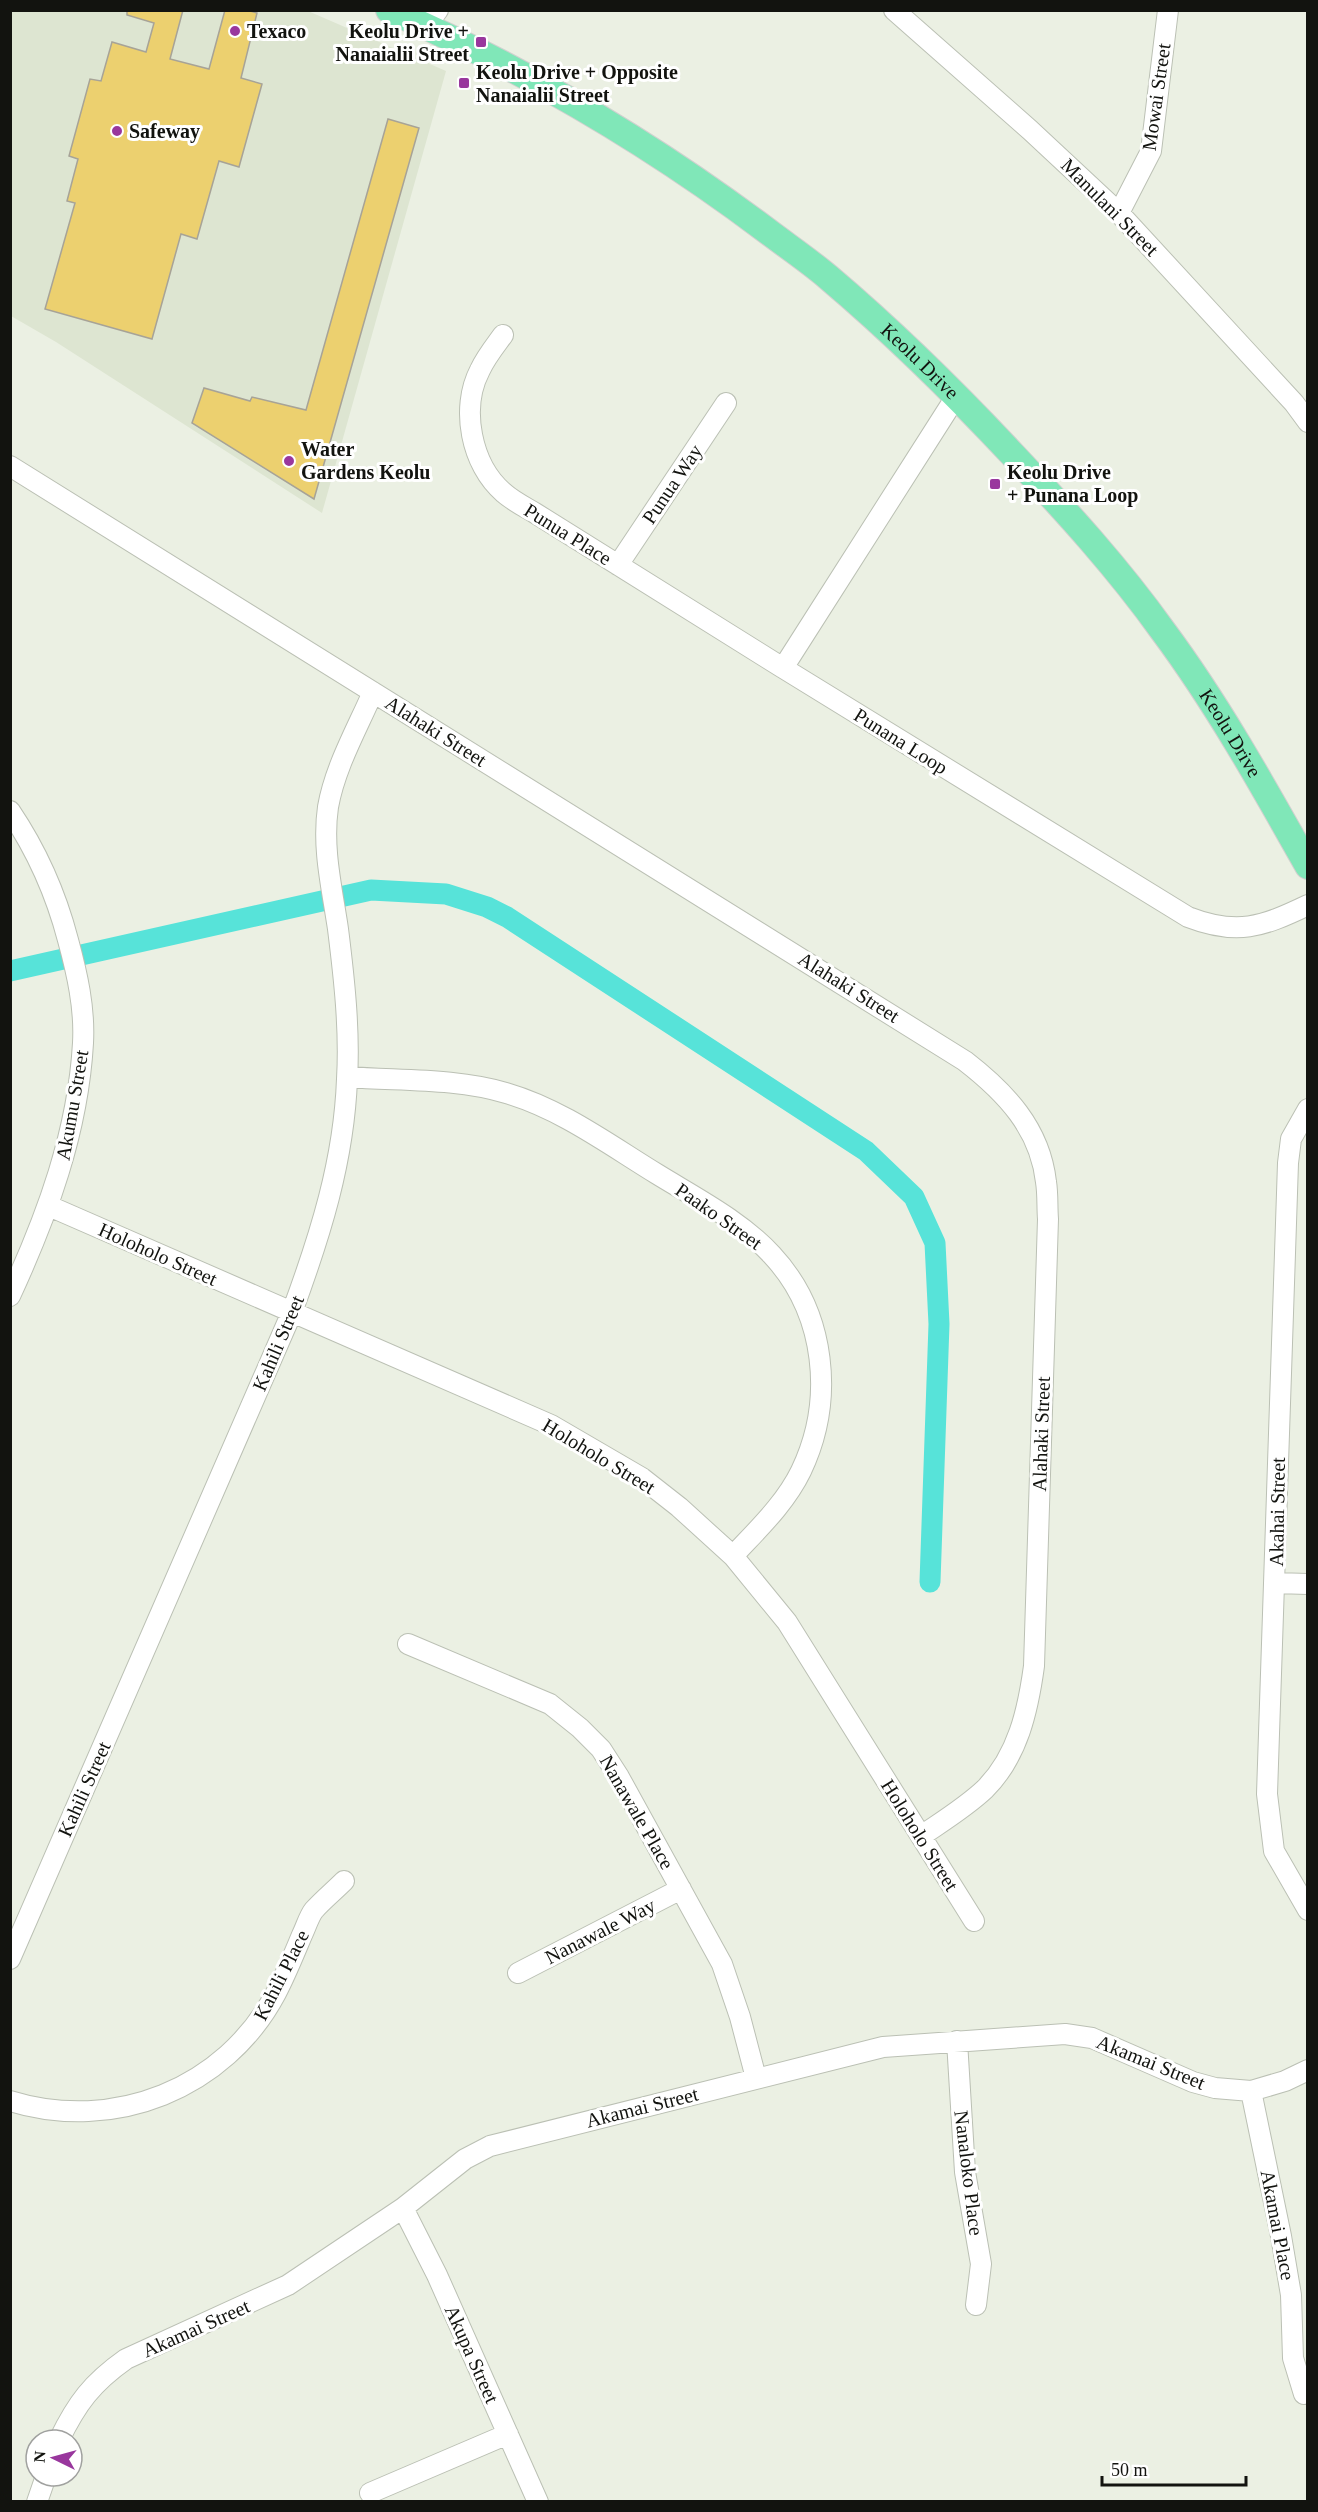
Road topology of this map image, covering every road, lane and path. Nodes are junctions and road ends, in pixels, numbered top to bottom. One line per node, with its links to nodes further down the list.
1 (390, 10): 4 (main road, Keolu Drive)
2 (894, 10): 5 (street, Manulani Street)
3 (1168, 10): 5 (street, Mowai Street)
4 (432, 18): 7 (main road, Keolu Drive)
5 (1119, 213): 9 (street, Manulani Street)
6 (503, 335): 11 (street, Punua Place)
7 (957, 395): 12 (street); 15 (main road, Keolu Drive)
8 (726, 403): 11 (street, Punua Way)
9 (1308, 422)
10 (10, 466): 13 (street, Alahaki Street)
11 (618, 565): 12 (street, Punua Place)
12 (783, 668): 16 (street, Punana Loop)
13 (373, 692): 17 (street, Kahili Street); 26 (street, Alahaki Street)
14 (10, 811): 19 (street, Akumu Street)
15 (1308, 866)
16 (1308, 905)
17 (348, 1077): 21 (street, Kahili Street); 22 (street, Paako Street)
18 (1308, 1109): 23 (street, Akahai Street)
19 (49, 1206): 20 (street, Akumu Street); 21 (street, Holoholo Street)
20 (10, 1296)
21 (292, 1312): 22 (street, Holoholo Street); 31 (street, Kahili Street)
22 (733, 1556): 26 (street, Holoholo Street)
23 (1275, 1583): 24 (street); 29 (street, Akahai Street)
24 (1308, 1584)
25 (408, 1644): 28 (street, Nanawale Place)
26 (921, 1836): 30 (street, Holoholo Street)
27 (344, 1881): 37 (street, Kahili Place)
28 (681, 1889): 32 (street, Nanawale Way); 35 (street, Nanawale Place)
29 (1308, 1910)
30 (974, 1921)
31 (10, 1959)
32 (518, 1973)
33 (957, 2041): 35 (street, Akamai Street); 36 (street, Akamai Street); 39 (street, Nanaloko Place)
34 (1308, 2070): 36 (street, Akamai Street)
35 (756, 2078): 38 (street, Akamai Street)
36 (1251, 2091): 40 (street, Akamai Place)
37 (10, 2101)
38 (403, 2208): 41 (street, Akamai Street); 42 (street, Akupa Street)
39 (976, 2305)
40 (1304, 2394)
41 (64, 2428)
42 (508, 2434): 43 (street); 44 (street, Akupa Street)
43 (370, 2493)
44 (538, 2502)

